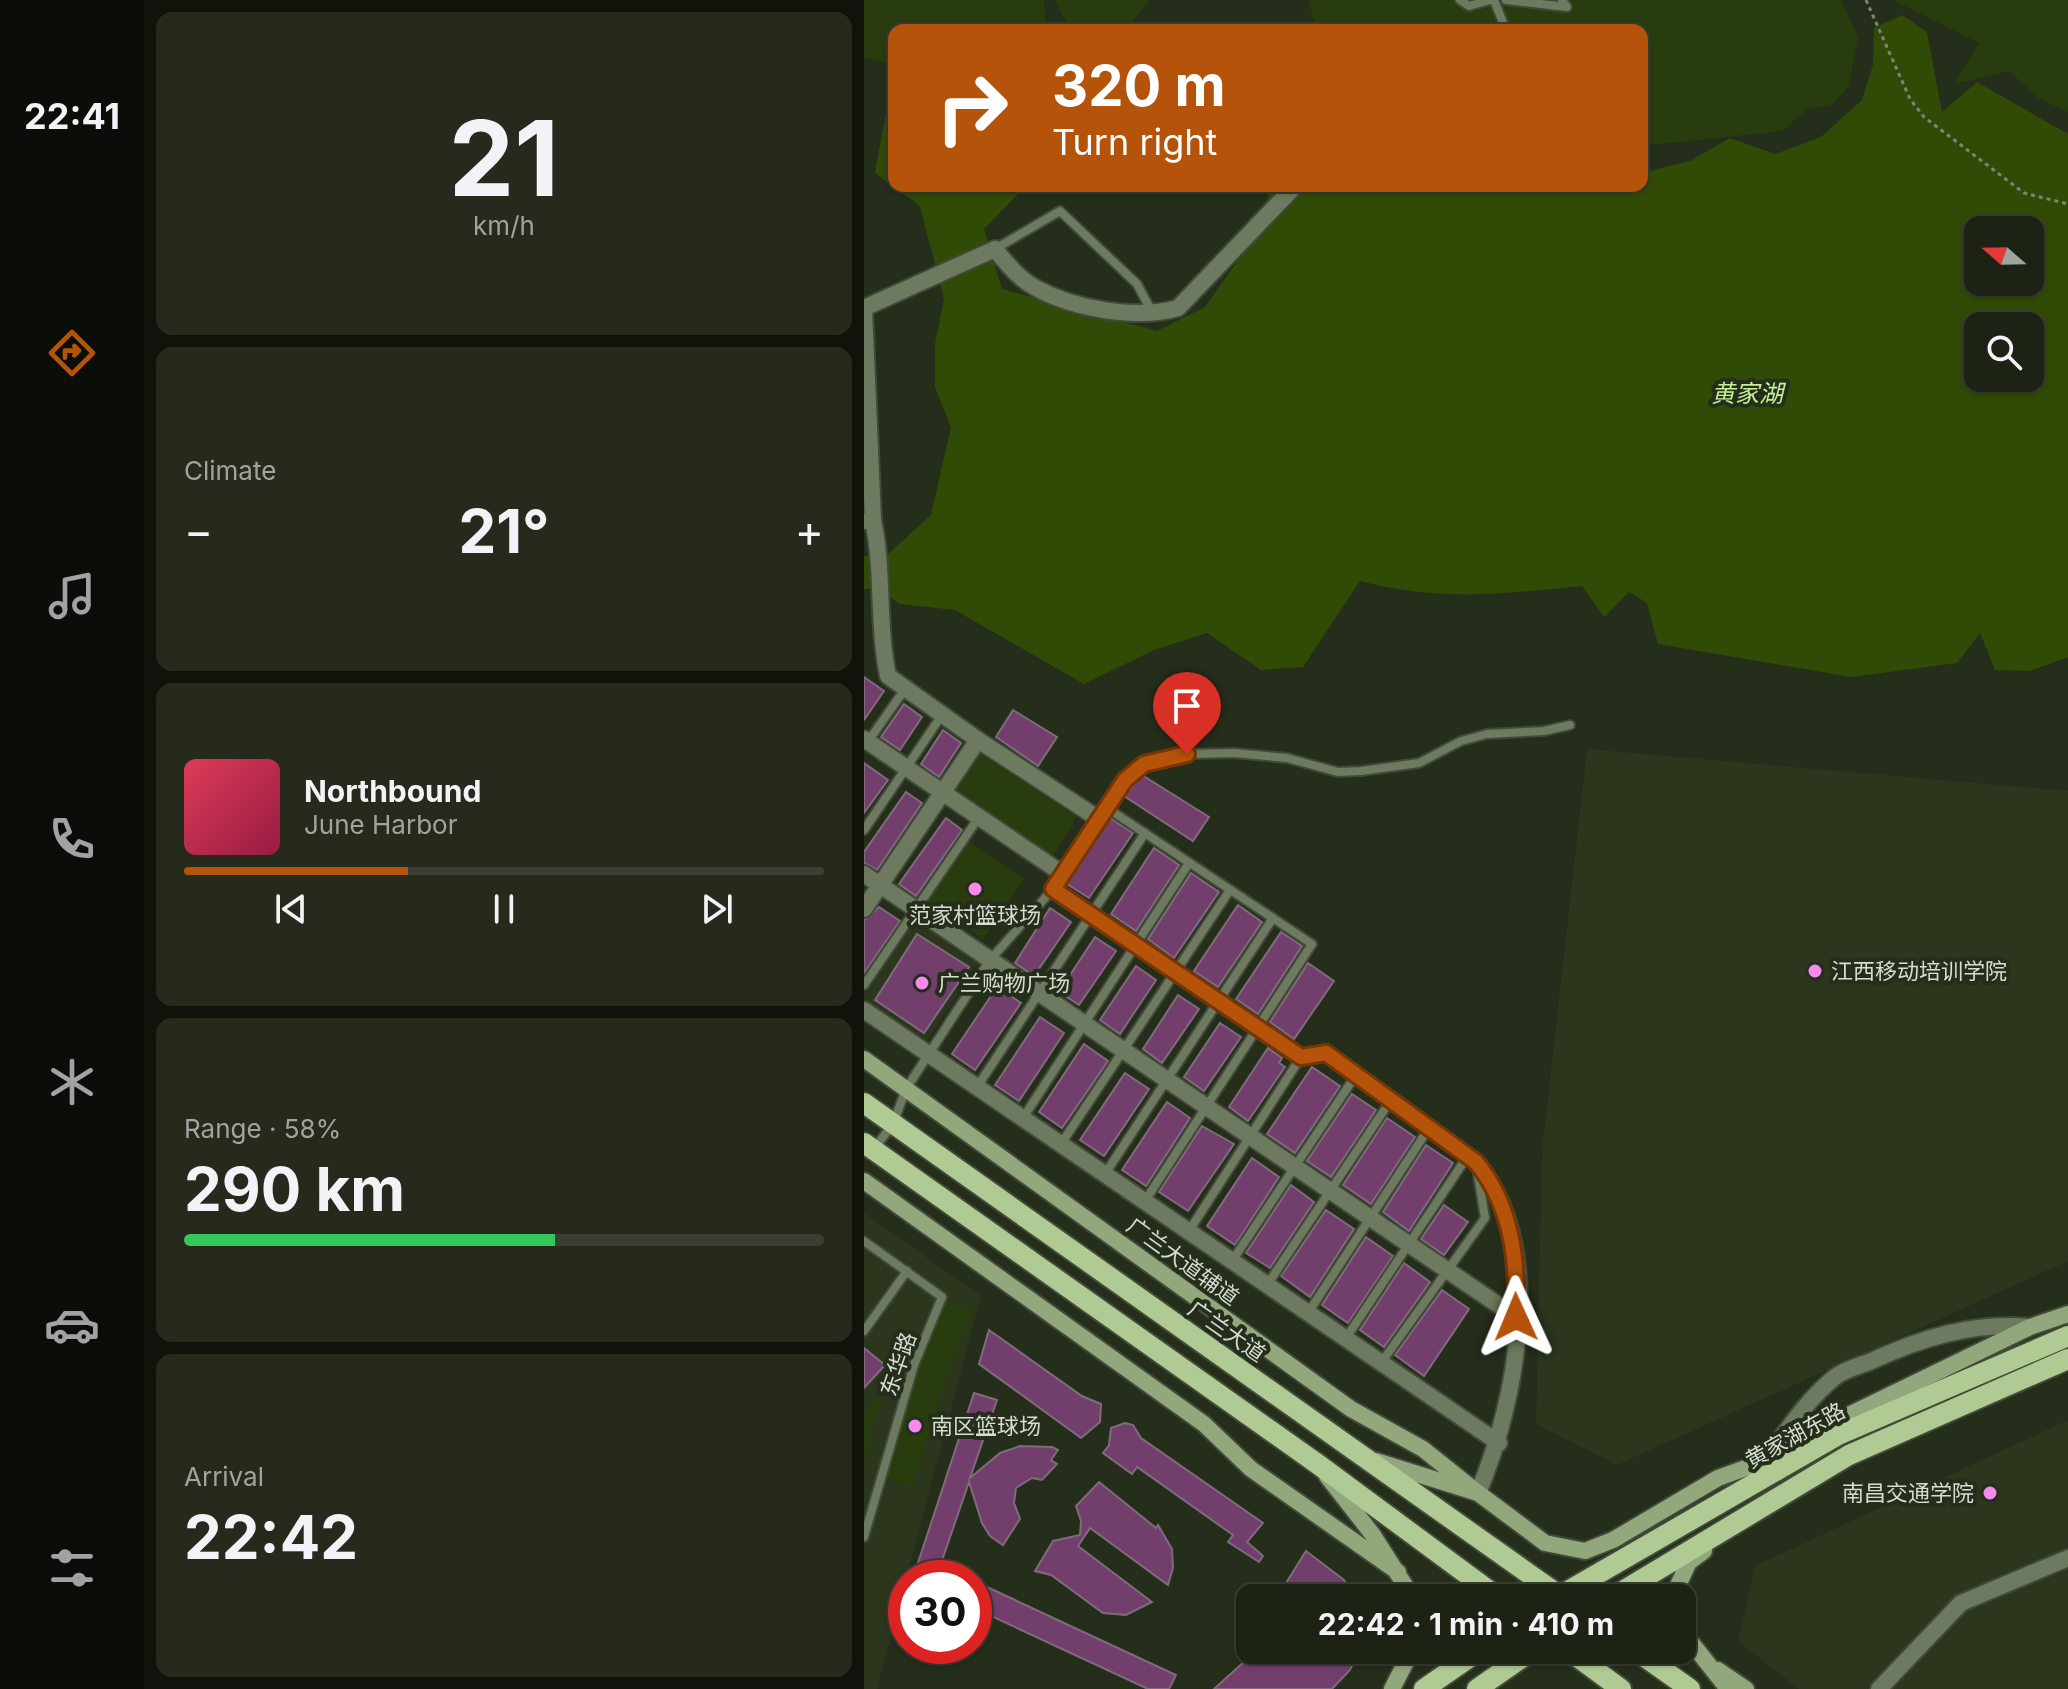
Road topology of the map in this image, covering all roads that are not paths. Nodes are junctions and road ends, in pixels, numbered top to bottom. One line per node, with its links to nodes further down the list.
1 (1460, 0): 2 (lane)
2 (1492, 0): 5 (lane)
3 (1506, 0): 4 (lane)
4 (1562, 0)
5 (1503, 24)
6 (1289, 192): 9 (street)
7 (995, 249): 8 (street); 9 (street); 9 (lane)
8 (864, 309): 10 (street)
9 (1152, 312)
10 (866, 415): 11 (street)
11 (869, 520): 12 (street)
12 (906, 688): 13 (street); 16 (lane)
13 (942, 714): 15 (street); 17 (lane)
14 (1570, 725): 19 (lane)
15 (978, 740): 18 (street); 19 (street)
16 (865, 743): 17 (street)
17 (906, 768): 18 (street); 21 (lane)
18 (944, 793): 20 (street); 26 (street)
19 (1103, 814): 22 (lane); 25 (lane)
20 (979, 817): 25 (street); 30 (lane)
21 (864, 830)
22 (1145, 833): 23 (lane); 31 (lane)
23 (1189, 863): 28 (lane); 33 (lane)
24 (864, 874): 26 (street)
25 (1063, 874): 27 (lane)
26 (880, 886): 29 (street); 30 (street)
27 (1053, 889): 31 (street); 34 (lane)
28 (1230, 890): 32 (lane); 35 (lane)
29 (864, 909)
30 (916, 910): 34 (street); 36 (lane)
31 (1091, 914): 33 (street); 37 (lane)
32 (1273, 918): 38 (lane); 41 (lane)
33 (1136, 945): 35 (street); 40 (lane)
34 (990, 960): 37 (street); 43 (lane)
35 (1175, 972): 38 (street); 42 (lane)
36 (864, 985)
37 (1038, 993): 40 (street); 48 (lane)
38 (1219, 1001): 41 (street); 47 (lane)
39 (864, 1010): 43 (street)
40 (1084, 1024): 42 (street); 53 (lane)
41 (1258, 1028): 44 (street); 52 (lane)
42 (1123, 1051): 47 (street); 57 (lane)
43 (928, 1055): 48 (street); 49 (lane)
44 (1301, 1057): 46 (street); 56 (lane)
45 (864, 1059): 49 (main road, 广兰大道辅道)
46 (1356, 1075): 50 (street); 60 (lane)
47 (1167, 1080): 52 (street); 61 (lane)
48 (976, 1087): 53 (street)
49 (906, 1089): 54 (lane); 88 (main road, 广兰大道辅道)
50 (1391, 1100): 55 (street); 63 (lane)
51 (864, 1103): 54 (main road, 广兰大道)
52 (1206, 1107): 56 (street); 64 (lane)
53 (1022, 1119): 57 (street)
54 (893, 1124): 58 (lane); 85 (main road, 广兰大道)
55 (1429, 1128): 59 (street); 65 (lane)
56 (1250, 1137): 60 (street); 66 (lane)
57 (1061, 1145): 61 (street)
58 (869, 1146): 86 (main road)
59 (1472, 1159): 68 (lane); 71 (lane); 75 (street)
60 (1295, 1167): 63 (street); 69 (lane)
61 (1105, 1175): 64 (street)
62 (864, 1181): 92 (main road)
63 (1330, 1191): 65 (street); 72 (lane)
64 (1145, 1202): 66 (street)
65 (1370, 1218): 68 (street); 73 (lane)
66 (1189, 1232): 69 (street)
67 (864, 1241): 70 (lane)
68 (1409, 1244): 71 (street); 79 (lane)
69 (1232, 1261): 72 (street)
70 (907, 1271): 77 (lane); 90 (lane, 东华路)
71 (1449, 1271): 75 (street); 81 (lane)
72 (1267, 1285): 73 (street)
73 (1308, 1313): 79 (street)
74 (2068, 1314): 76 (main road)
75 (1516, 1317): 83 (street)
76 (2030, 1327): 84 (main road); 84 (street)
77 (864, 1331)
78 (2068, 1336): 82 (main road, 黄家湖东路)
79 (1345, 1339): 81 (street)
80 (2068, 1359): 89 (main road, 黄家湖东路)
81 (1381, 1363): 83 (street)
82 (1838, 1435): 87 (main road); 96 (main road, 黄家湖东路)
83 (1499, 1443): 88 (street)
84 (1771, 1452): 87 (main road)
85 (1366, 1458): 88 (main road); 95 (main road, 广兰大道)
86 (1319, 1465): 92 (main road); 94 (main road)
87 (1718, 1478): 88 (main road, 广兰大道辅道)
88 (1478, 1493)
89 (1755, 1510): 97 (main road, 黄家湖东路); 98 (main road)
90 (864, 1537)
91 (2068, 1558): 113 (street)
92 (1398, 1572): 93 (main road)
93 (1405, 1584)
94 (1480, 1584)
95 (1542, 1584)
96 (1582, 1584)
97 (1634, 1584)
98 (1679, 1584)
99 (1696, 1648): 100 (main road)
100 (1709, 1663): 111 (main road); 112 (main road)
101 (1405, 1664): 106 (main road)
102 (1460, 1664): 107 (main road)
103 (1513, 1664): 108 (main road)
104 (1587, 1664): 109 (main road)
105 (1655, 1664): 110 (main road)
106 (1392, 1689)
107 (1424, 1689)
108 (1477, 1689)
109 (1621, 1689)
110 (1690, 1689)
111 (1728, 1689)
112 (1746, 1689)
113 (1879, 1689)

